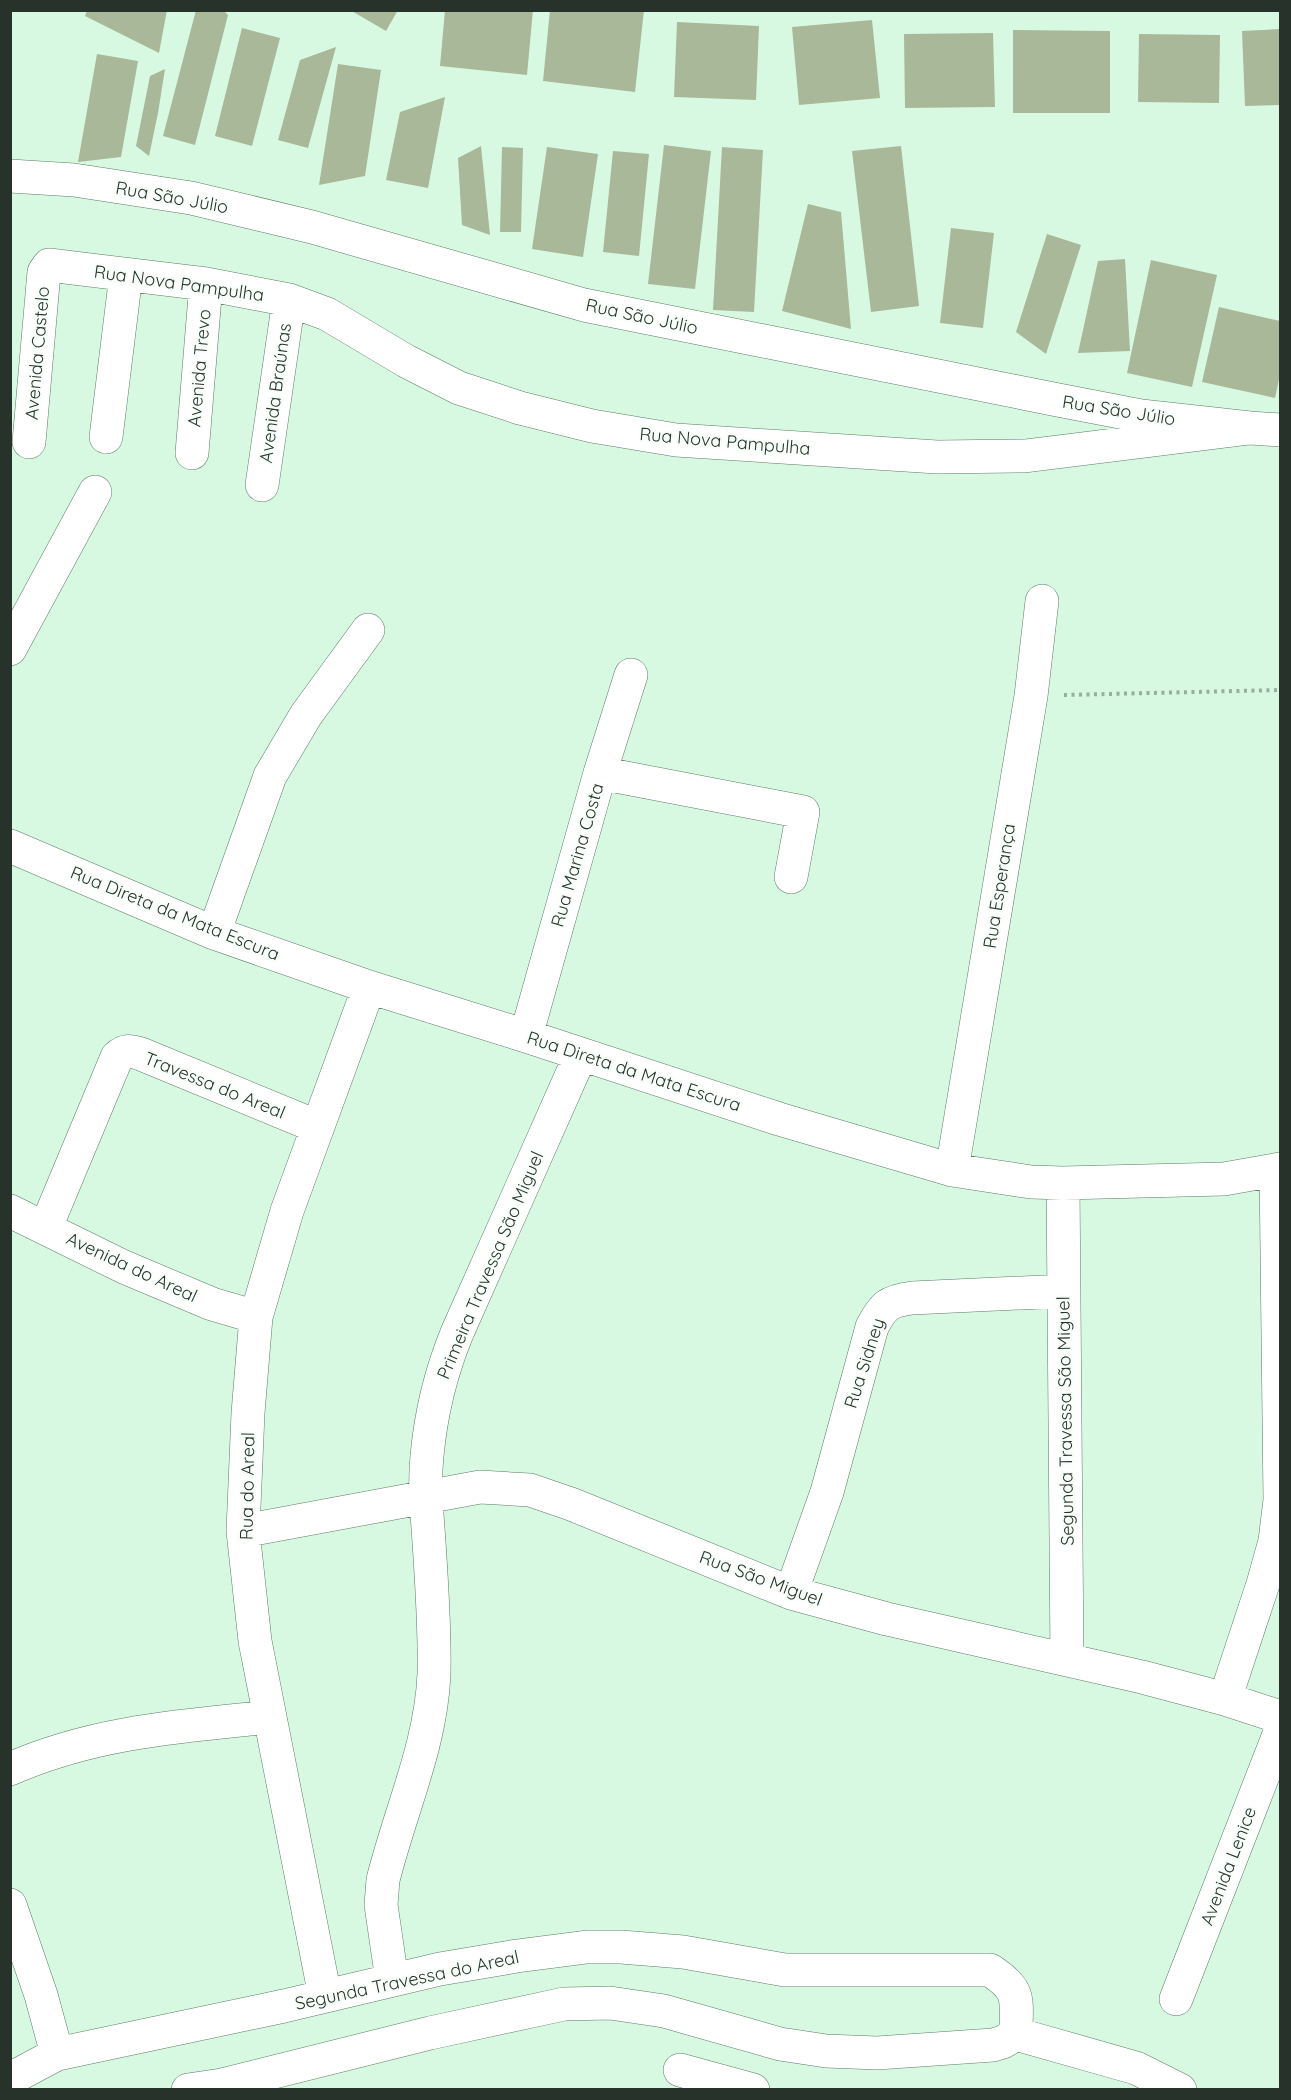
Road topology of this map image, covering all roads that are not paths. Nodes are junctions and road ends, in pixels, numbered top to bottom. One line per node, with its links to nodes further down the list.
1 (10, 176): 6 (street, Rua São Júlio)
2 (49, 265): 3 (street, Rua Nova Pampulha); 8 (street, Avenida Castelo)
3 (126, 275): 4 (street, Rua Nova Pampulha); 7 (street)
4 (206, 284): 5 (street, Rua Nova Pampulha); 9 (street, Avenida Trevo)
5 (289, 300): 6 (street, Rua Nova Pampulha); 10 (street, Avenida Braúnas)
6 (1265, 429)
7 (106, 437)
8 (29, 442)
9 (192, 453)
10 (262, 485)
11 (95, 492): 14 (street)
12 (1042, 601): 25 (street, Rua Esperança)
13 (368, 630): 19 (street)
14 (10, 649)
15 (631, 675): 16 (street, Rua Marina Costa)
16 (600, 773): 18 (street); 21 (street, Rua Marina Costa)
17 (10, 846): 19 (street, Rua Direta da Mata Escura)
18 (791, 877)
19 (214, 933): 20 (street, Rua Direta da Mata Escura)
20 (369, 987): 21 (street, Rua Direta da Mata Escura); 23 (street, Rua do Areal)
21 (526, 1036): 22 (street, Rua Direta da Mata Escura)
22 (581, 1054): 25 (street, Rua Direta da Mata Escura); 31 (street, Primeira Travessa São Miguel)
23 (318, 1127): 28 (street, Travessa do Areal); 30 (street, Rua do Areal)
24 (1278, 1169): 26 (street, Rua Direta da Mata Escura); 35 (street)
25 (952, 1170): 26 (street, Rua Direta da Mata Escura)
26 (1063, 1183): 29 (street, Segunda Travessa São Miguel)
27 (10, 1211): 28 (street, Avenida do Areal)
28 (46, 1227): 30 (street, Avenida do Areal)
29 (1063, 1291): 33 (street, Rua Sidney); 34 (street, Segunda Travessa São Miguel)
30 (256, 1317): 32 (street, Rua do Areal)
31 (426, 1498): 32 (street, Rua São Miguel); 33 (street, Rua São Miguel); 41 (street, Primeira Travessa São Miguel)
32 (243, 1531): 36 (street, Rua do Areal)
33 (791, 1593): 34 (street, Rua São Miguel)
34 (1067, 1660): 35 (street, Rua São Miguel)
35 (1225, 1699): 37 (street, Rua São Miguel)
36 (270, 1716): 39 (street); 42 (street, Rua do Areal)
37 (1281, 1717)
38 (1281, 1732): 43 (street, Avenida Lenice)
39 (10, 1769)
40 (10, 1905): 45 (street)
41 (392, 1980): 42 (street, Segunda Travessa do Areal); 44 (street, Segunda Travessa do Areal)
42 (325, 1996): 45 (street, Segunda Travessa do Areal)
43 (1176, 1999)
44 (1016, 2034): 48 (street); 49 (street)
45 (57, 2054): 47 (street)
46 (680, 2070): 50 (street)
47 (10, 2079)
48 (1167, 2083)
49 (188, 2090)
50 (753, 2090)

